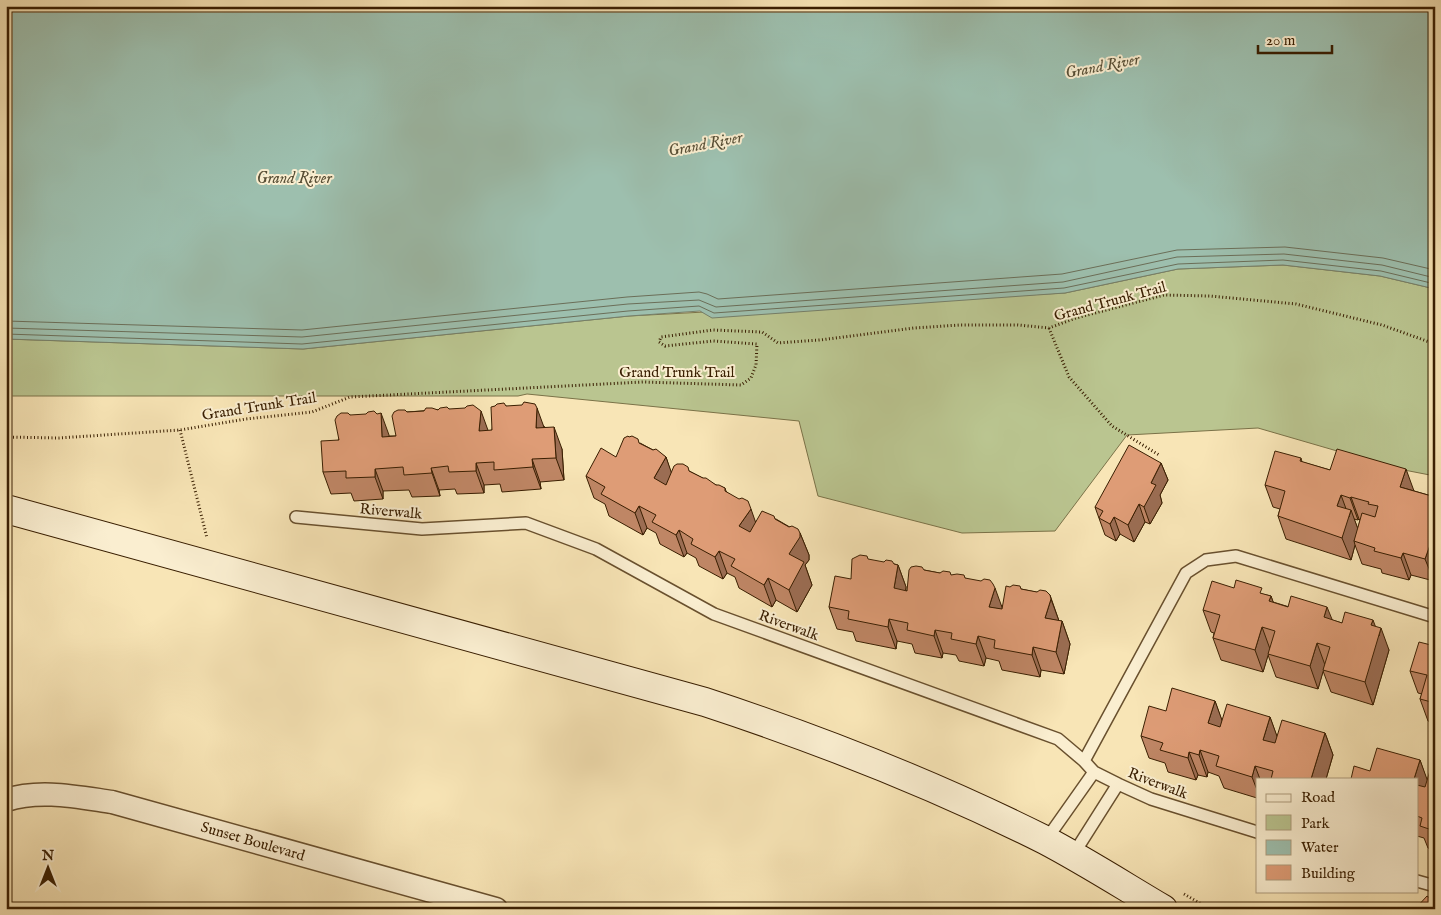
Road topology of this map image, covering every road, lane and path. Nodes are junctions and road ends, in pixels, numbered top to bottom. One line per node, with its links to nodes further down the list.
1 (1049, 328): 2 (path, Grand Trunk Trail); 3 (path, Grand Trunk Trail); 5 (path)
2 (1435, 344)
3 (180, 430): 4 (path, Grand Trunk Trail); 8 (path)
4 (6, 437)
5 (1159, 455)
6 (6, 509): 15 (main road)
7 (296, 518): 10 (lane, Riverwalk)
8 (207, 541)
9 (1435, 617): 10 (lane)
10 (1084, 762): 11 (lane, Riverwalk)
11 (1094, 772): 12 (lane, Riverwalk); 15 (lane)
12 (1118, 784): 14 (lane, Riverwalk); 16 (lane)
13 (6, 800): 19 (street, Sunset Boulevard)
14 (1256, 832)
15 (1045, 841): 16 (main road)
16 (1073, 855): 20 (main road)
17 (1418, 881): 18 (lane)
18 (1435, 886)
19 (496, 909)
20 (1163, 909)

